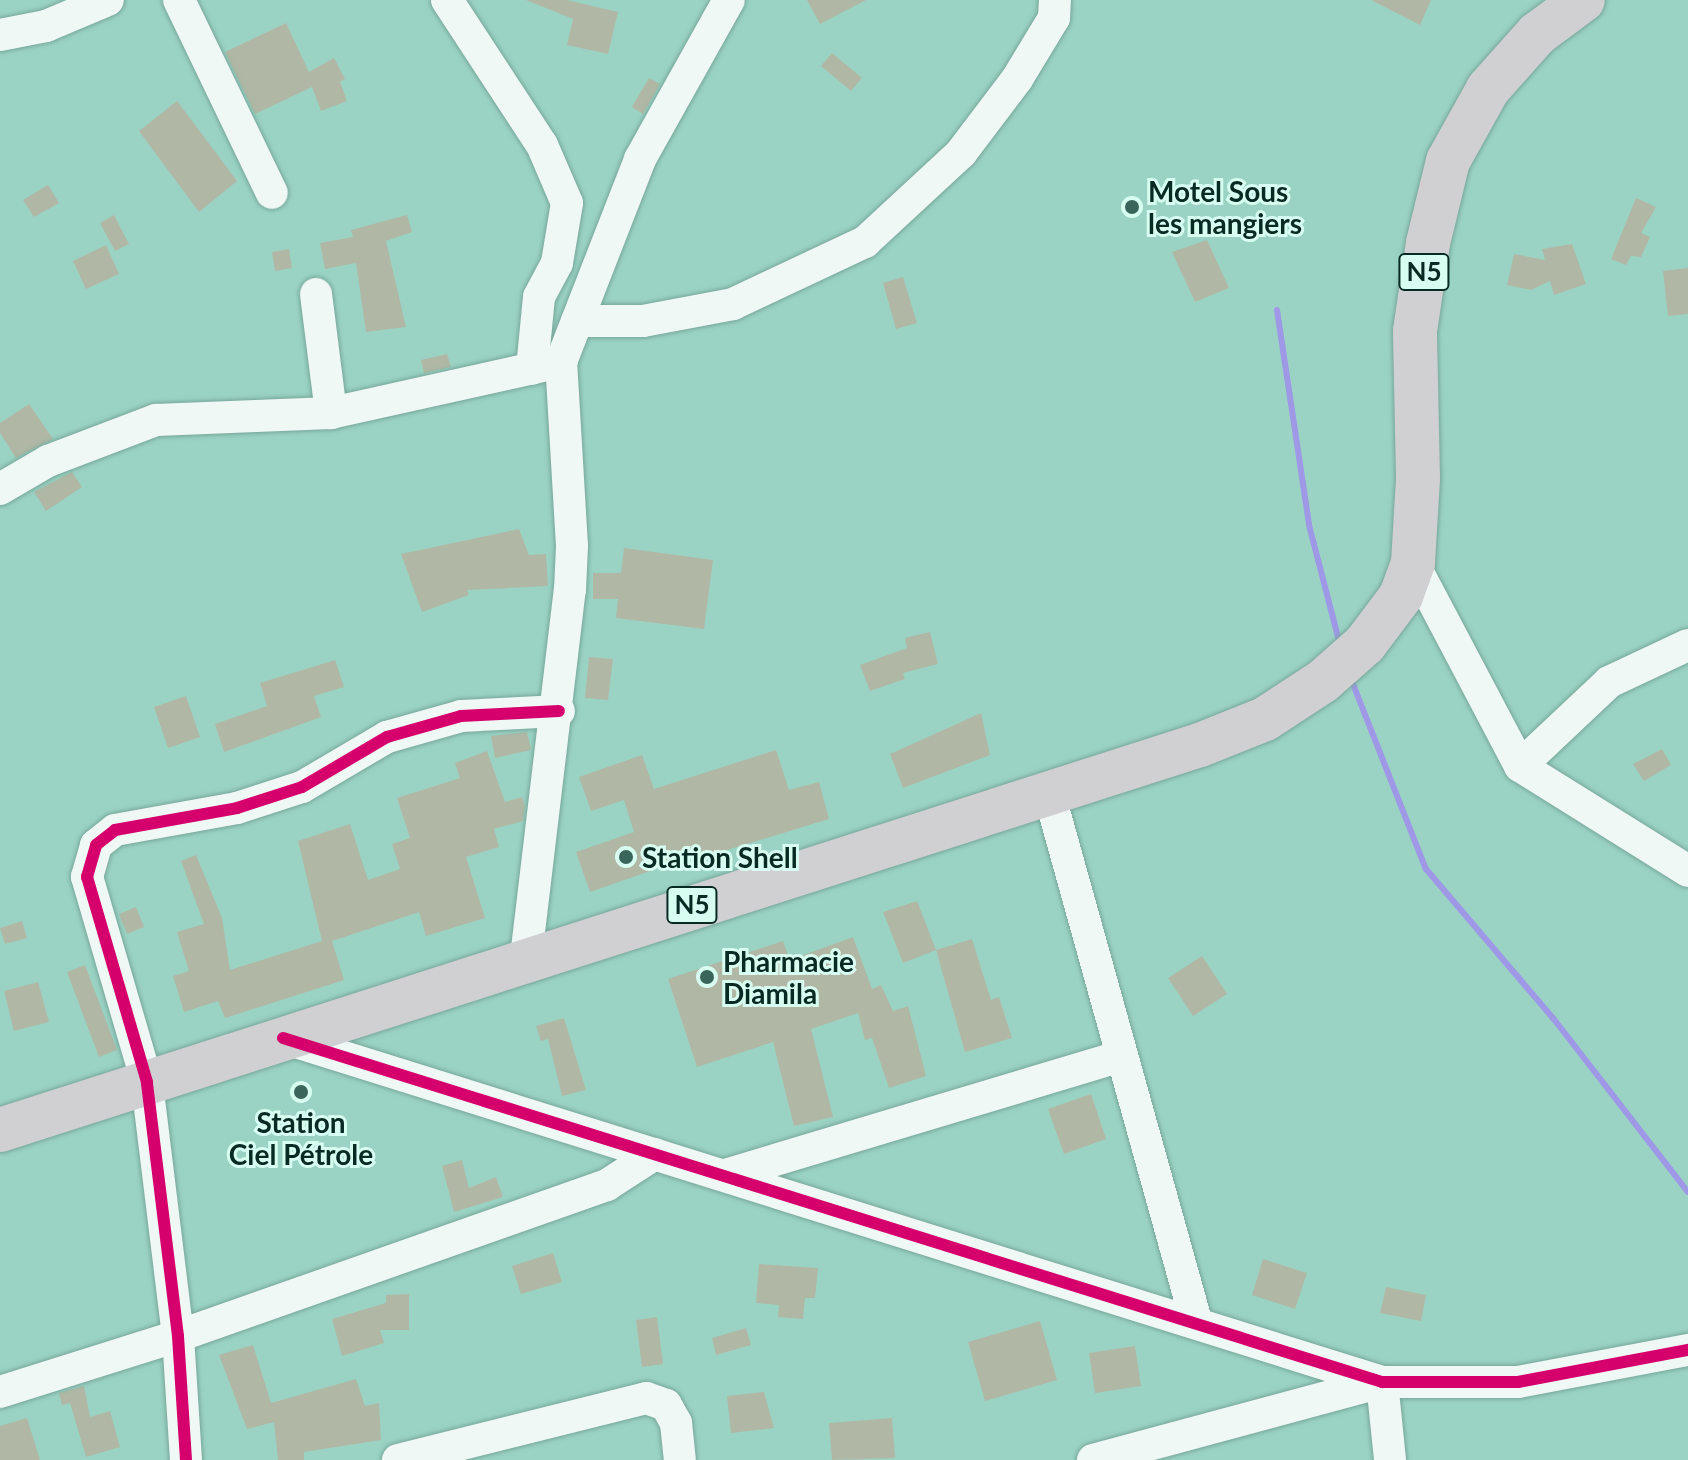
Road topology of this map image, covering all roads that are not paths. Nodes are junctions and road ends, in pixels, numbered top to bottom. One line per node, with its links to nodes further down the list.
1 (108, 0): 7 (street)
2 (179, 0): 8 (street)
3 (447, 0): 11 (street)
4 (729, 0): 10 (street)
5 (1055, 0): 10 (street)
6 (1583, 0): 14 (highway, N5)
7 (0, 35)
8 (272, 193)
9 (316, 294): 12 (street)
10 (577, 321): 11 (street)
11 (547, 366): 12 (street); 16 (street)
12 (331, 413): 13 (street)
13 (0, 489)
14 (1407, 579): 17 (street); 18 (highway, N5)
15 (1688, 645): 17 (street)
16 (559, 711): 20 (street); 23 (street)
17 (1520, 766): 19 (street)
18 (1049, 793): 20 (highway, N5); 22 (street)
19 (1688, 871)
20 (526, 957): 21 (highway, N5)
21 (283, 1038): 23 (highway, N5); 25 (street)
22 (1122, 1056): 26 (street); 27 (street)
23 (147, 1082): 24 (highway, N5); 28 (street)
24 (0, 1130)
25 (655, 1154): 26 (street); 28 (street)
26 (725, 1175): 27 (street)
27 (1196, 1321): 30 (street)
28 (178, 1336): 31 (street); 32 (street)
29 (1688, 1350): 30 (street)
30 (1382, 1382): 35 (street); 36 (street)
31 (0, 1392)
32 (186, 1460)
33 (398, 1460): 34 (street)
34 (680, 1460)
35 (1093, 1460)
36 (1390, 1460)

